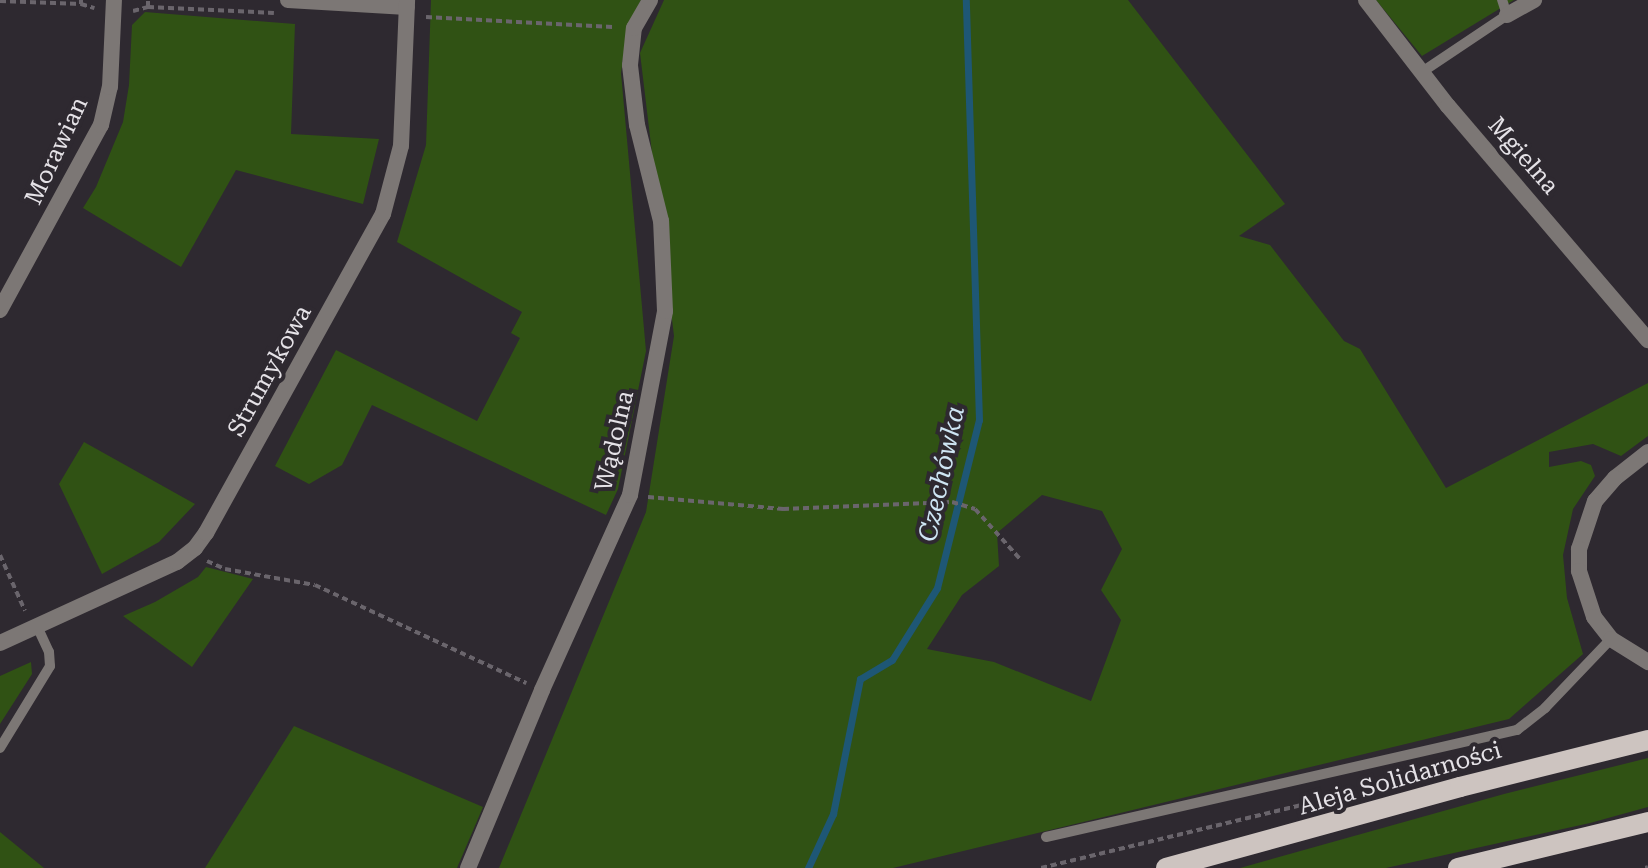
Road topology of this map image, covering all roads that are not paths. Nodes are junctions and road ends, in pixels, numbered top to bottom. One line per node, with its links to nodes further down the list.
1 (114, 0): 9 (street, Morawian)
2 (650, 0): 20 (street, Wądolna)
3 (1366, 0): 8 (street, Mgielna)
4 (1534, 0): 7 (street)
5 (286, 7): 6 (street)
6 (411, 8): 12 (street, Strumykowa)
7 (1505, 8): 8 (lane)
8 (1422, 72): 10 (street, Mgielna)
9 (0, 310)
10 (1648, 340)
11 (1648, 452): 13 (street)
12 (32, 620): 14 (street, Strumykowa); 17 (lane)
13 (1611, 639): 15 (street); 19 (lane)
14 (0, 643)
15 (1648, 662)
16 (1648, 740): 21 (main road, Aleja Solidarności)
17 (0, 748)
18 (1648, 822): 22 (main road)
19 (1046, 837)
20 (468, 868)
21 (1166, 868)
22 (1458, 868)

